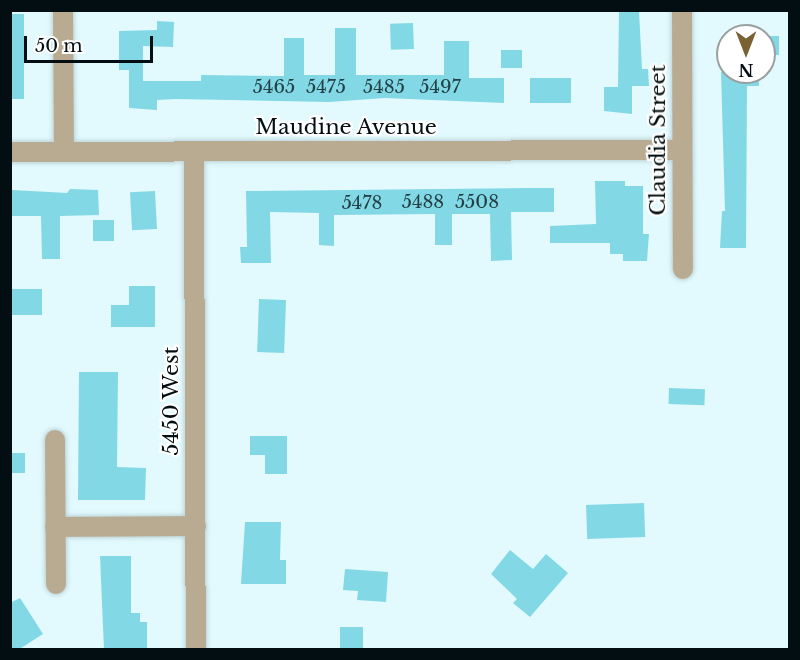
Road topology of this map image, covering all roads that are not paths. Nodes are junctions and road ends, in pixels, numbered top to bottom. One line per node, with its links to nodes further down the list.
1 (63, 10): 6 (street)
2 (682, 10): 3 (street, Claudia Street)
3 (682, 150): 4 (street, Maudine Avenue); 7 (street, Claudia Street)
4 (194, 151): 6 (street, Maudine Avenue); 9 (street, 5450 West)
5 (10, 152): 6 (street, Maudine Avenue)
6 (64, 152)
7 (683, 269)
8 (55, 440): 10 (street)
9 (196, 526): 10 (street); 12 (street, 5450 West)
10 (56, 527): 11 (street)
11 (56, 584)
12 (196, 650)

